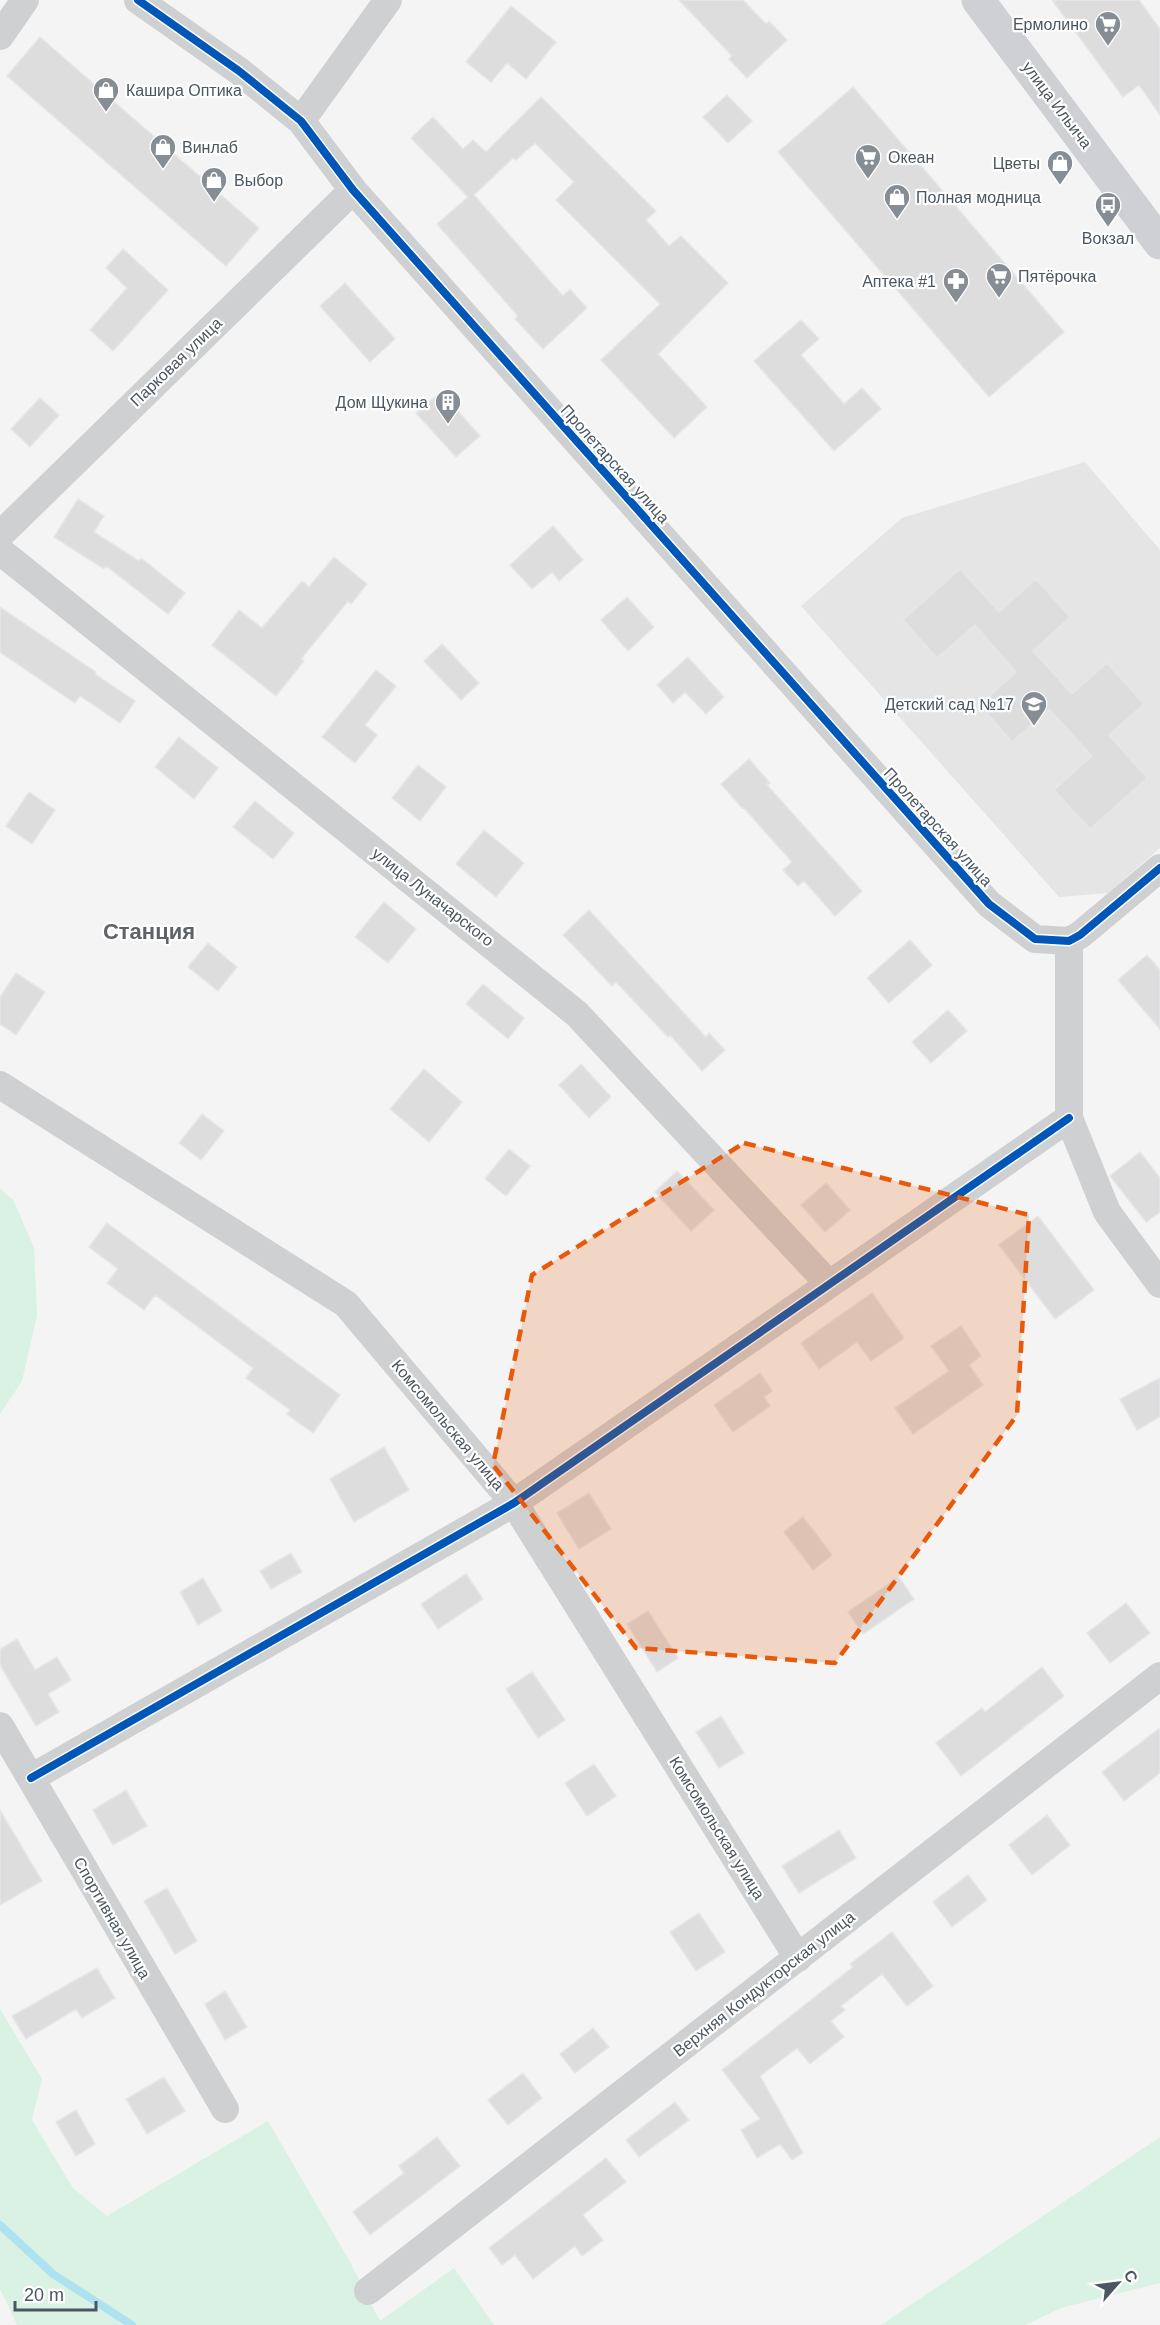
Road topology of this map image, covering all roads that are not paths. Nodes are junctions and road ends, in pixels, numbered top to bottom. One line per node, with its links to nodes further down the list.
1 (25, 0): 5 (street)
2 (138, 0): 6 (street, Пролетарская улица)
3 (388, 0): 6 (street)
4 (978, 0): 8 (main road, улица Ильича)
5 (0, 36)
6 (301, 121): 7 (street, Пролетарская улица)
7 (353, 189): 9 (street, Парковая улица); 12 (street, Пролетарская улица)
8 (1160, 243)
9 (0, 535)
10 (0, 551): 15 (street, улица Луначарского)
11 (1160, 868): 12 (street)
12 (1069, 940): 14 (street)
13 (0, 1085): 17 (street, Комсомольская улица)
14 (1069, 1118): 15 (street); 16 (street)
15 (829, 1284): 17 (street)
16 (1160, 1284)
17 (514, 1503): 20 (street); 21 (street, Комсомольская улица)
18 (1160, 1676): 21 (street, Верхняя Кондукторская улица)
19 (0, 1726): 20 (street, Спортивная улица)
20 (31, 1778): 22 (street, Спортивная улица)
21 (798, 1958): 23 (street, Верхняя Кондукторская улица)
22 (225, 2109)
23 (368, 2291)

